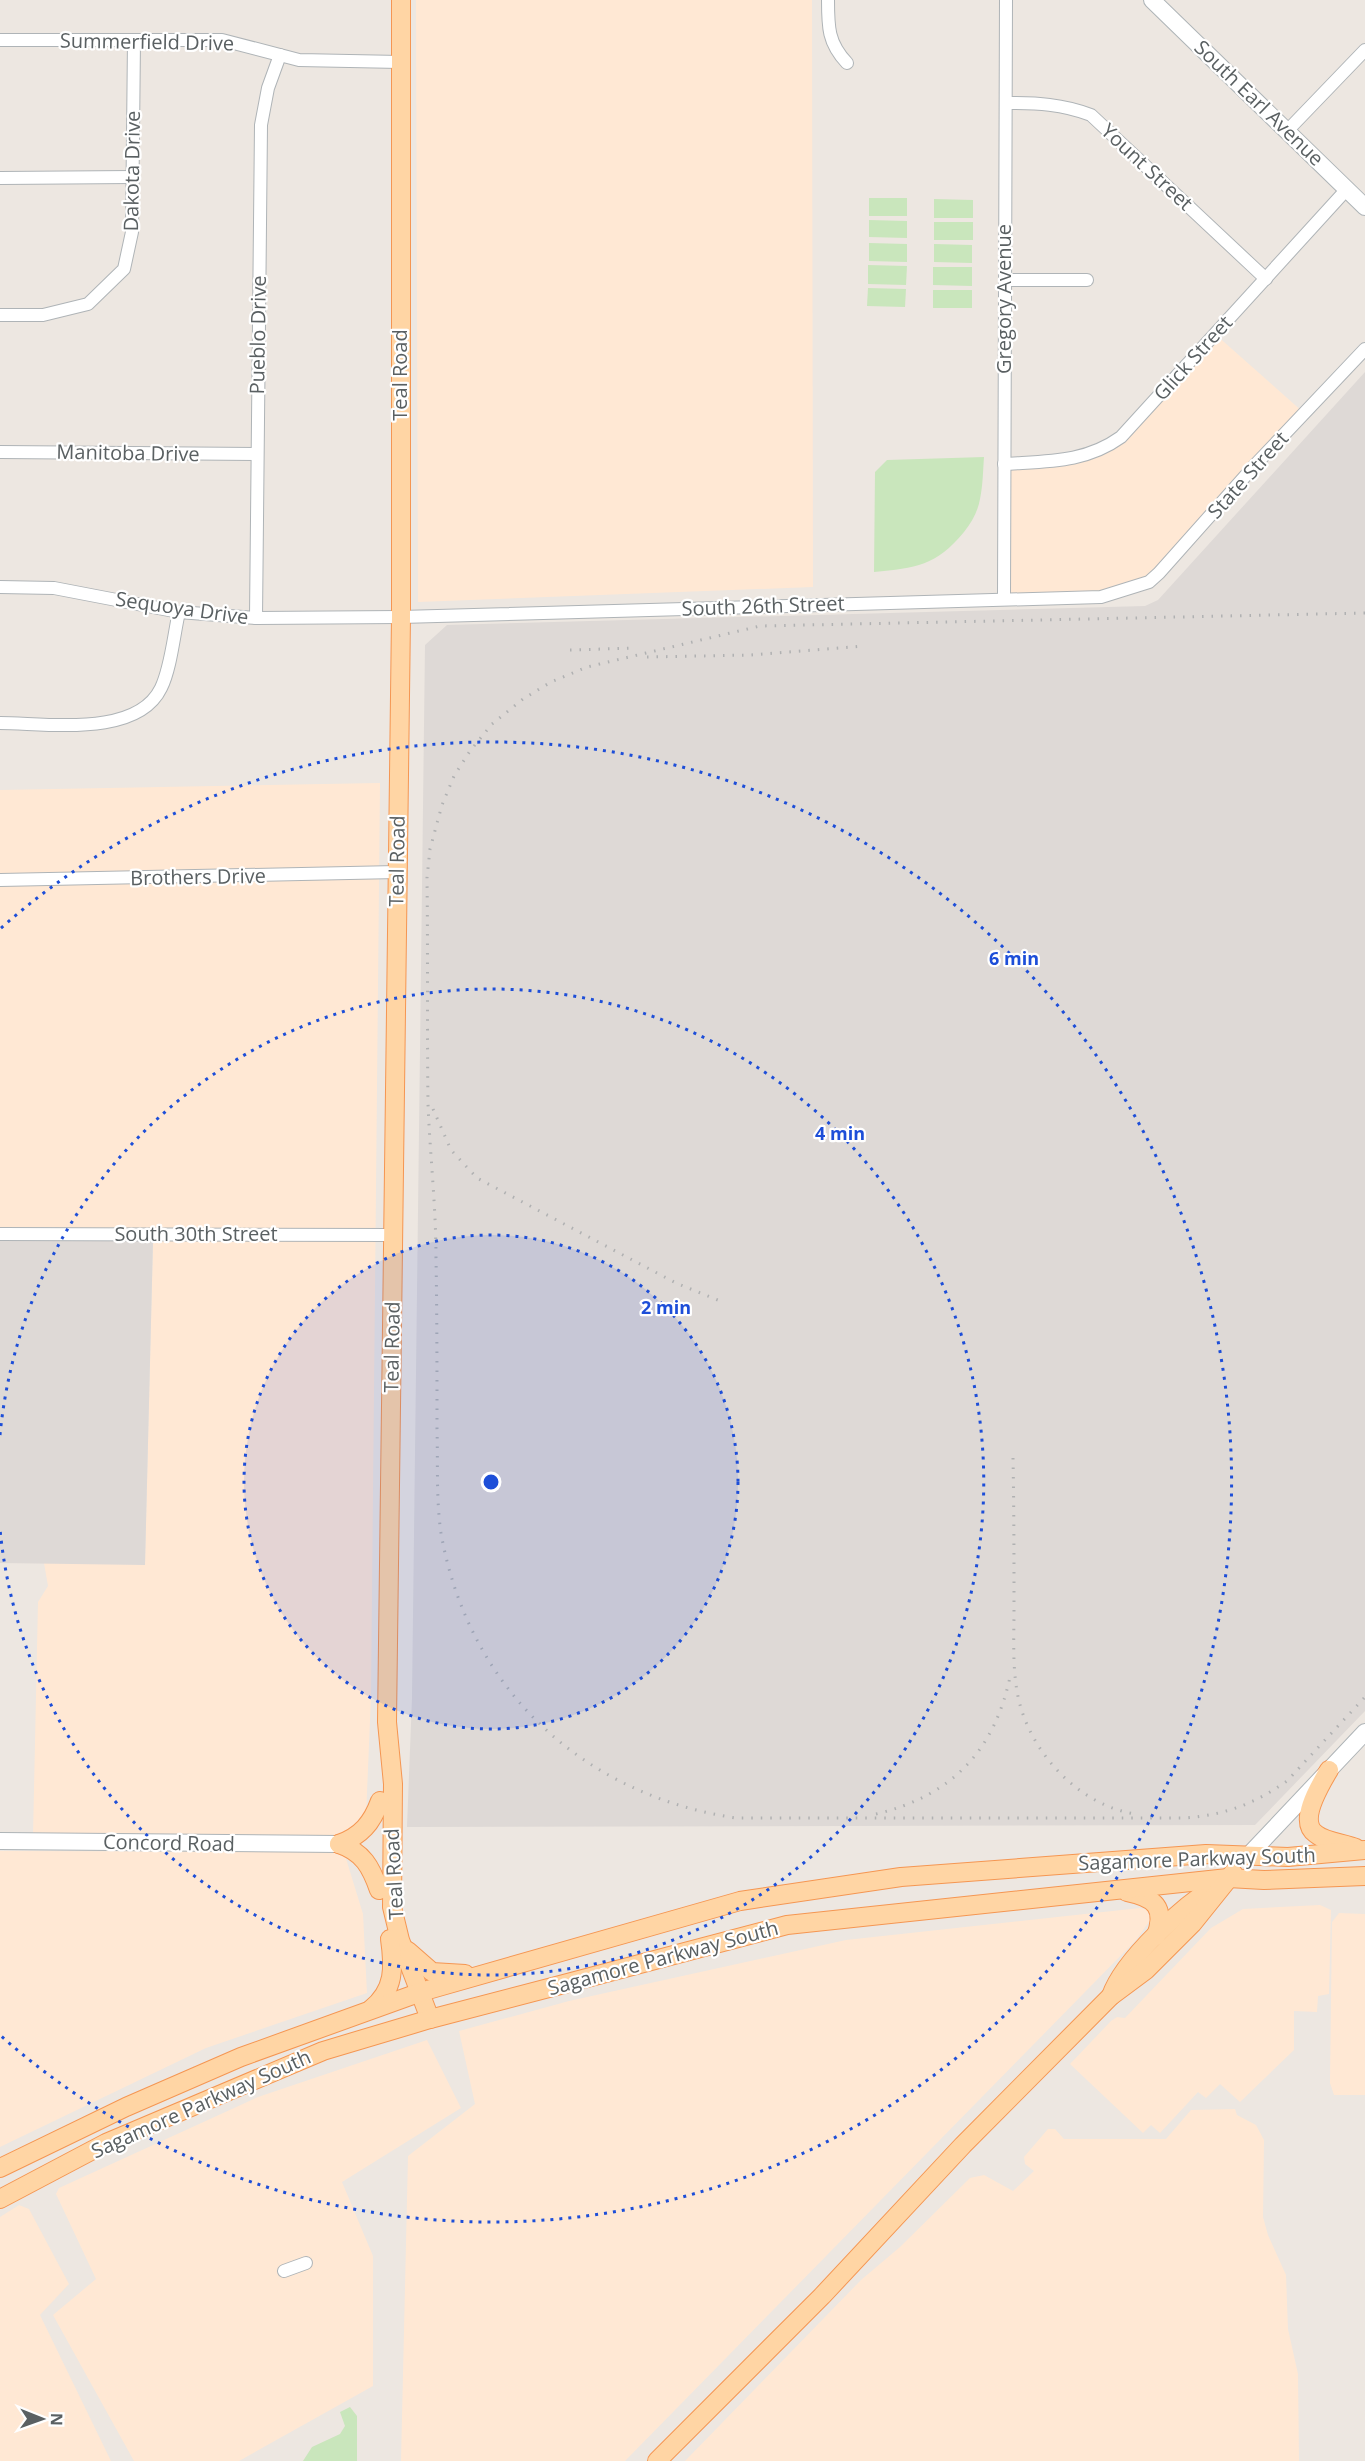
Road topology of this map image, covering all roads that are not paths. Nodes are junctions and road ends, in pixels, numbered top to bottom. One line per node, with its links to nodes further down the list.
1 (401, 0): 9 (main road, Teal Road)
2 (828, 0): 10 (street)
3 (1006, 0): 11 (street, Gregory Avenue)
4 (1152, 0): 12 (street, South Earl Avenue)
5 (0, 40): 6 (street, Summerfield Drive)
6 (134, 40): 8 (street, Summerfield Drive); 13 (street, Dakota Drive)
7 (1365, 50): 12 (street)
8 (280, 55): 9 (street, Summerfield Drive); 23 (street, Pueblo Drive)
9 (400, 62): 29 (main road, Teal Road)
10 (847, 63)
11 (1007, 103): 17 (street, Yount Street); 18 (street, Gregory Avenue)
12 (1288, 130): 15 (street, South Earl Avenue)
13 (133, 177): 14 (street); 20 (street, Dakota Drive)
14 (0, 178)
15 (1347, 189): 16 (street, South Earl Avenue); 17 (street, Glick Street)
16 (1365, 207)
17 (1266, 279): 24 (street, Glick Street)
18 (1005, 280): 19 (street); 24 (street, Gregory Avenue)
19 (1087, 280)
20 (0, 315)
21 (1365, 349): 26 (street, State Street)
22 (0, 452): 23 (street, Manitoba Drive)
23 (256, 454): 30 (street, Pueblo Drive)
24 (1004, 464): 27 (street, Gregory Avenue)
25 (0, 586): 28 (street, Sequoya Drive)
26 (1125, 590): 27 (street, South 26th Street)
27 (1004, 598): 29 (street, South 26th Street)
28 (179, 612): 30 (street, Sequoya Drive); 31 (street)
29 (401, 617): 30 (street, Sequoya Drive); 32 (main road, Teal Road)
30 (256, 618)
31 (0, 723)
32 (397, 872): 33 (street, Brothers Drive); 35 (main road, Teal Road)
33 (0, 880)
34 (0, 1233): 35 (street, South 30th Street)
35 (393, 1235): 36 (main road, Teal Road)
36 (387, 1722): 39 (main road, Teal Road); 49 (main road, Teal Road)
37 (1365, 1732): 38 (street)
38 (1329, 1770): 42 (main road); 43 (street)
39 (380, 1801): 41 (main road); 46 (main road, Teal Road)
40 (0, 1841): 41 (street, Concord Road)
41 (339, 1844): 46 (main road)
42 (1363, 1850): 43 (main road, Sagamore Parkway South)
43 (1248, 1856): 45 (main road); 50 (main road, Sagamore Parkway South)
44 (1365, 1876): 45 (main road, Sagamore Parkway South)
45 (1228, 1878): 47 (main road, Sagamore Parkway South); 48 (main road); 52 (main road)
46 (379, 1890): 49 (main road, Teal Road)
47 (1116, 1890): 48 (main road); 54 (main road, Sagamore Parkway South)
48 (1156, 1937): 52 (main road)
49 (395, 1940): 50 (main road); 51 (main road, Teal Road); 53 (main road)
50 (494, 1971): 51 (main road, Sagamore Parkway South)
51 (422, 1992): 53 (main road, Sagamore Parkway South); 54 (main road, Teal Road)
52 (1111, 1996): 59 (main road)
53 (367, 2012): 55 (main road, Sagamore Parkway South)
54 (430, 2019): 56 (main road, Sagamore Parkway South)
55 (0, 2168)
56 (0, 2199)
57 (306, 2263): 58 (street)
58 (284, 2271)
59 (657, 2461)

